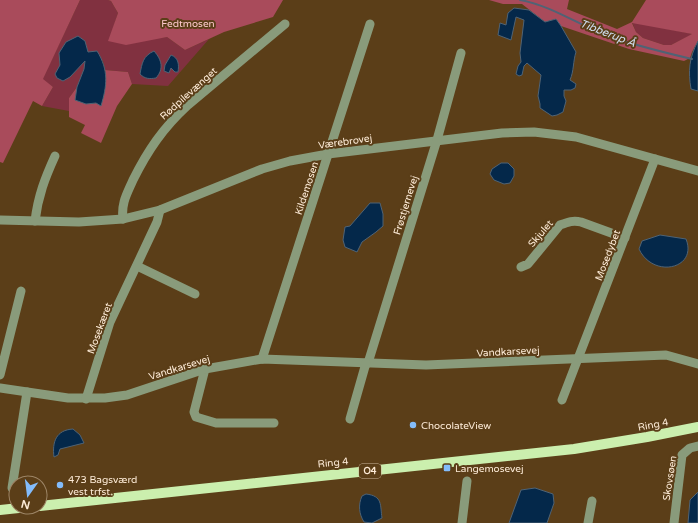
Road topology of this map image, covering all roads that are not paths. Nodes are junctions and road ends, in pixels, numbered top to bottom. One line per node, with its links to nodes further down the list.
1 (285, 24): 10 (street, Rødpilevænget)
2 (370, 24): 5 (street, Kildemosen)
3 (461, 53): 4 (street, Frøstjernevej)
4 (437, 140): 5 (street, Værebrovej); 7 (street, Værebrovej); 20 (street, Frøstjernevej)
5 (328, 154): 9 (street, Værebrovej); 19 (street, Kildemosen)
6 (55, 156): 12 (street)
7 (655, 159): 8 (street, Værebrovej); 13 (street, Mosedybet)
8 (698, 171)
9 (160, 210): 10 (street, Værebrovej); 14 (street, Mosekæret)
10 (123, 219): 12 (street, Værebrovej)
11 (0, 220): 12 (street, Værebrovej)
12 (35, 221)
13 (625, 238): 15 (street, Skjulet); 18 (street, Mosedybet)
14 (136, 266): 17 (street); 26 (street, Mosekæret)
15 (521, 267)
16 (21, 291): 23 (street)
17 (195, 294)
18 (578, 358): 20 (street, Vandkarsevej); 21 (street, Vandkarsevej); 27 (street)
19 (262, 359): 20 (street, Vandkarsevej); 22 (street, Vandkarsevej)
20 (367, 363): 28 (street)
21 (698, 364)
22 (205, 369): 26 (street, Vandkarsevej); 29 (street)
23 (0, 375)
24 (0, 388): 25 (street, Vandkarsevej)
25 (27, 392): 26 (street, Vandkarsevej); 32 (street)
26 (86, 399)
27 (562, 400)
28 (350, 419)
29 (274, 423)
30 (698, 427): 35 (main road, Ring 4 / O4)
31 (698, 446): 38 (street, Skovsøen)
32 (14, 475)
33 (467, 481): 36 (street)
34 (592, 501): 37 (street)
35 (48, 505)
36 (462, 523)
37 (588, 523)
38 (674, 523)

